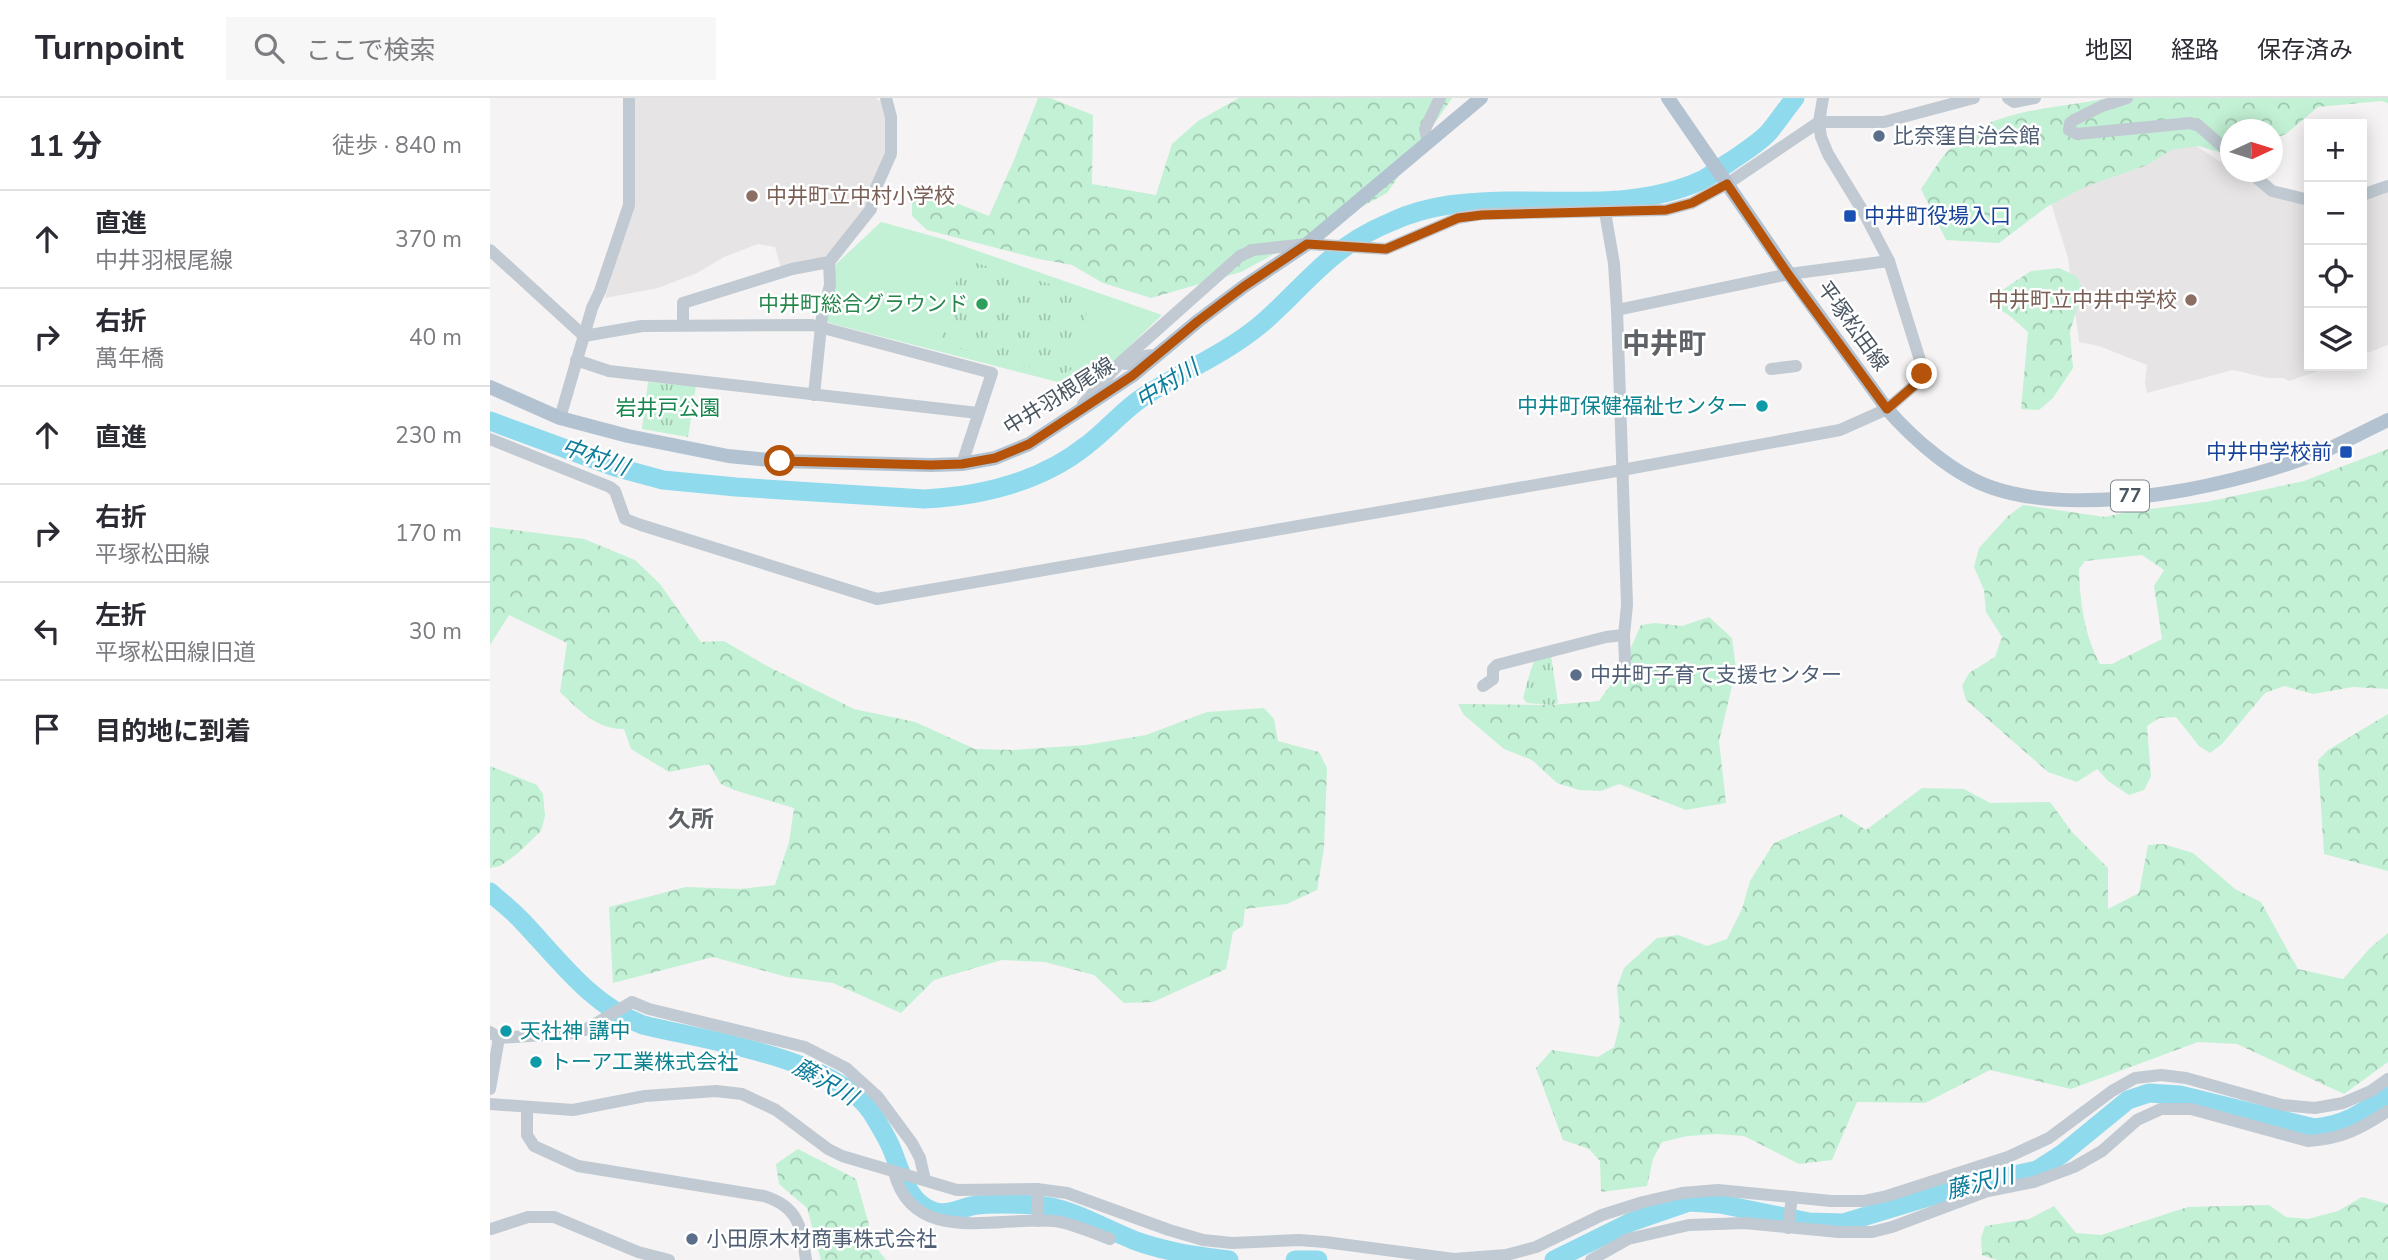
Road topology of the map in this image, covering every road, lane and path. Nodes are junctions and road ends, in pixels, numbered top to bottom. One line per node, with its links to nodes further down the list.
1 (629, 98): 28 (street)
2 (886, 98): 23 (street)
3 (1440, 98): 12 (street)
4 (1481, 98): 12 (main road, 中井羽根尾線)
5 (1668, 98): 14 (main road, 平塚松田線 / 77)
6 (1974, 98): 11 (street)
7 (2008, 98): 8 (street)
8 (2035, 98)
9 (2127, 98): 13 (street)
10 (1823, 101): 11 (street)
11 (1819, 122): 14 (street); 22 (street)
12 (1428, 143): 20 (main road, 中井羽根尾線)
13 (2220, 145)
14 (1725, 181): 19 (street); 24 (main road, 平塚松田線 / 77)
15 (2262, 182): 18 (street)
16 (2388, 186): 17 (street)
17 (2367, 193)
18 (2304, 199)
19 (1605, 212): 20 (street); 25 (street)
20 (1307, 244): 29 (main road, 中井羽根尾線); 31 (street)
21 (490, 250): 28 (street)
22 (1889, 261): 24 (street); 36 (street)
23 (830, 262): 26 (street); 27 (street)
24 (1788, 274): 25 (street); 36 (main road, 平塚松田線 / 77)
25 (1617, 310): 43 (street)
26 (683, 325): 27 (street); 28 (street)
27 (821, 326): 35 (street); 37 (street)
28 (584, 336): 30 (street)
29 (1156, 356): 31 (street); 38 (main road, 中井羽根尾線)
30 (576, 360): 35 (street); 39 (street)
31 (1121, 362): 38 (street)
32 (1796, 366): 33 (street)
33 (1772, 369)
34 (490, 387): 39 (main road, 中井羽根尾線)
35 (814, 395): 37 (street)
36 (1887, 409): 40 (main road, 平塚松田線 / 77); 43 (street)
37 (978, 413): 42 (street)
38 (1072, 416): 42 (main road, 中井羽根尾線)
39 (560, 418): 42 (main road, 中井羽根尾線)
40 (2388, 419)
41 (490, 439): 43 (street)
42 (962, 464)
43 (1622, 470): 44 (street)
44 (1625, 635): 45 (street); 46 (street)
45 (1625, 663)
46 (1483, 686)
47 (494, 1035): 49 (street); 54 (street)
48 (2388, 1079): 56 (street)
49 (490, 1089)
50 (490, 1104): 51 (street)
51 (527, 1108): 53 (street); 63 (street)
52 (2388, 1111): 59 (street)
53 (894, 1172): 54 (street); 57 (street)
54 (928, 1181): 55 (street)
55 (1037, 1193): 57 (street); 61 (street)
56 (1792, 1197): 59 (street); 61 (street)
57 (1038, 1220): 60 (street)
58 (491, 1228): 62 (street)
59 (1788, 1228): 64 (street)
60 (1111, 1239)
61 (1509, 1258)
62 (669, 1260)
63 (806, 1260)
64 (1591, 1260)

